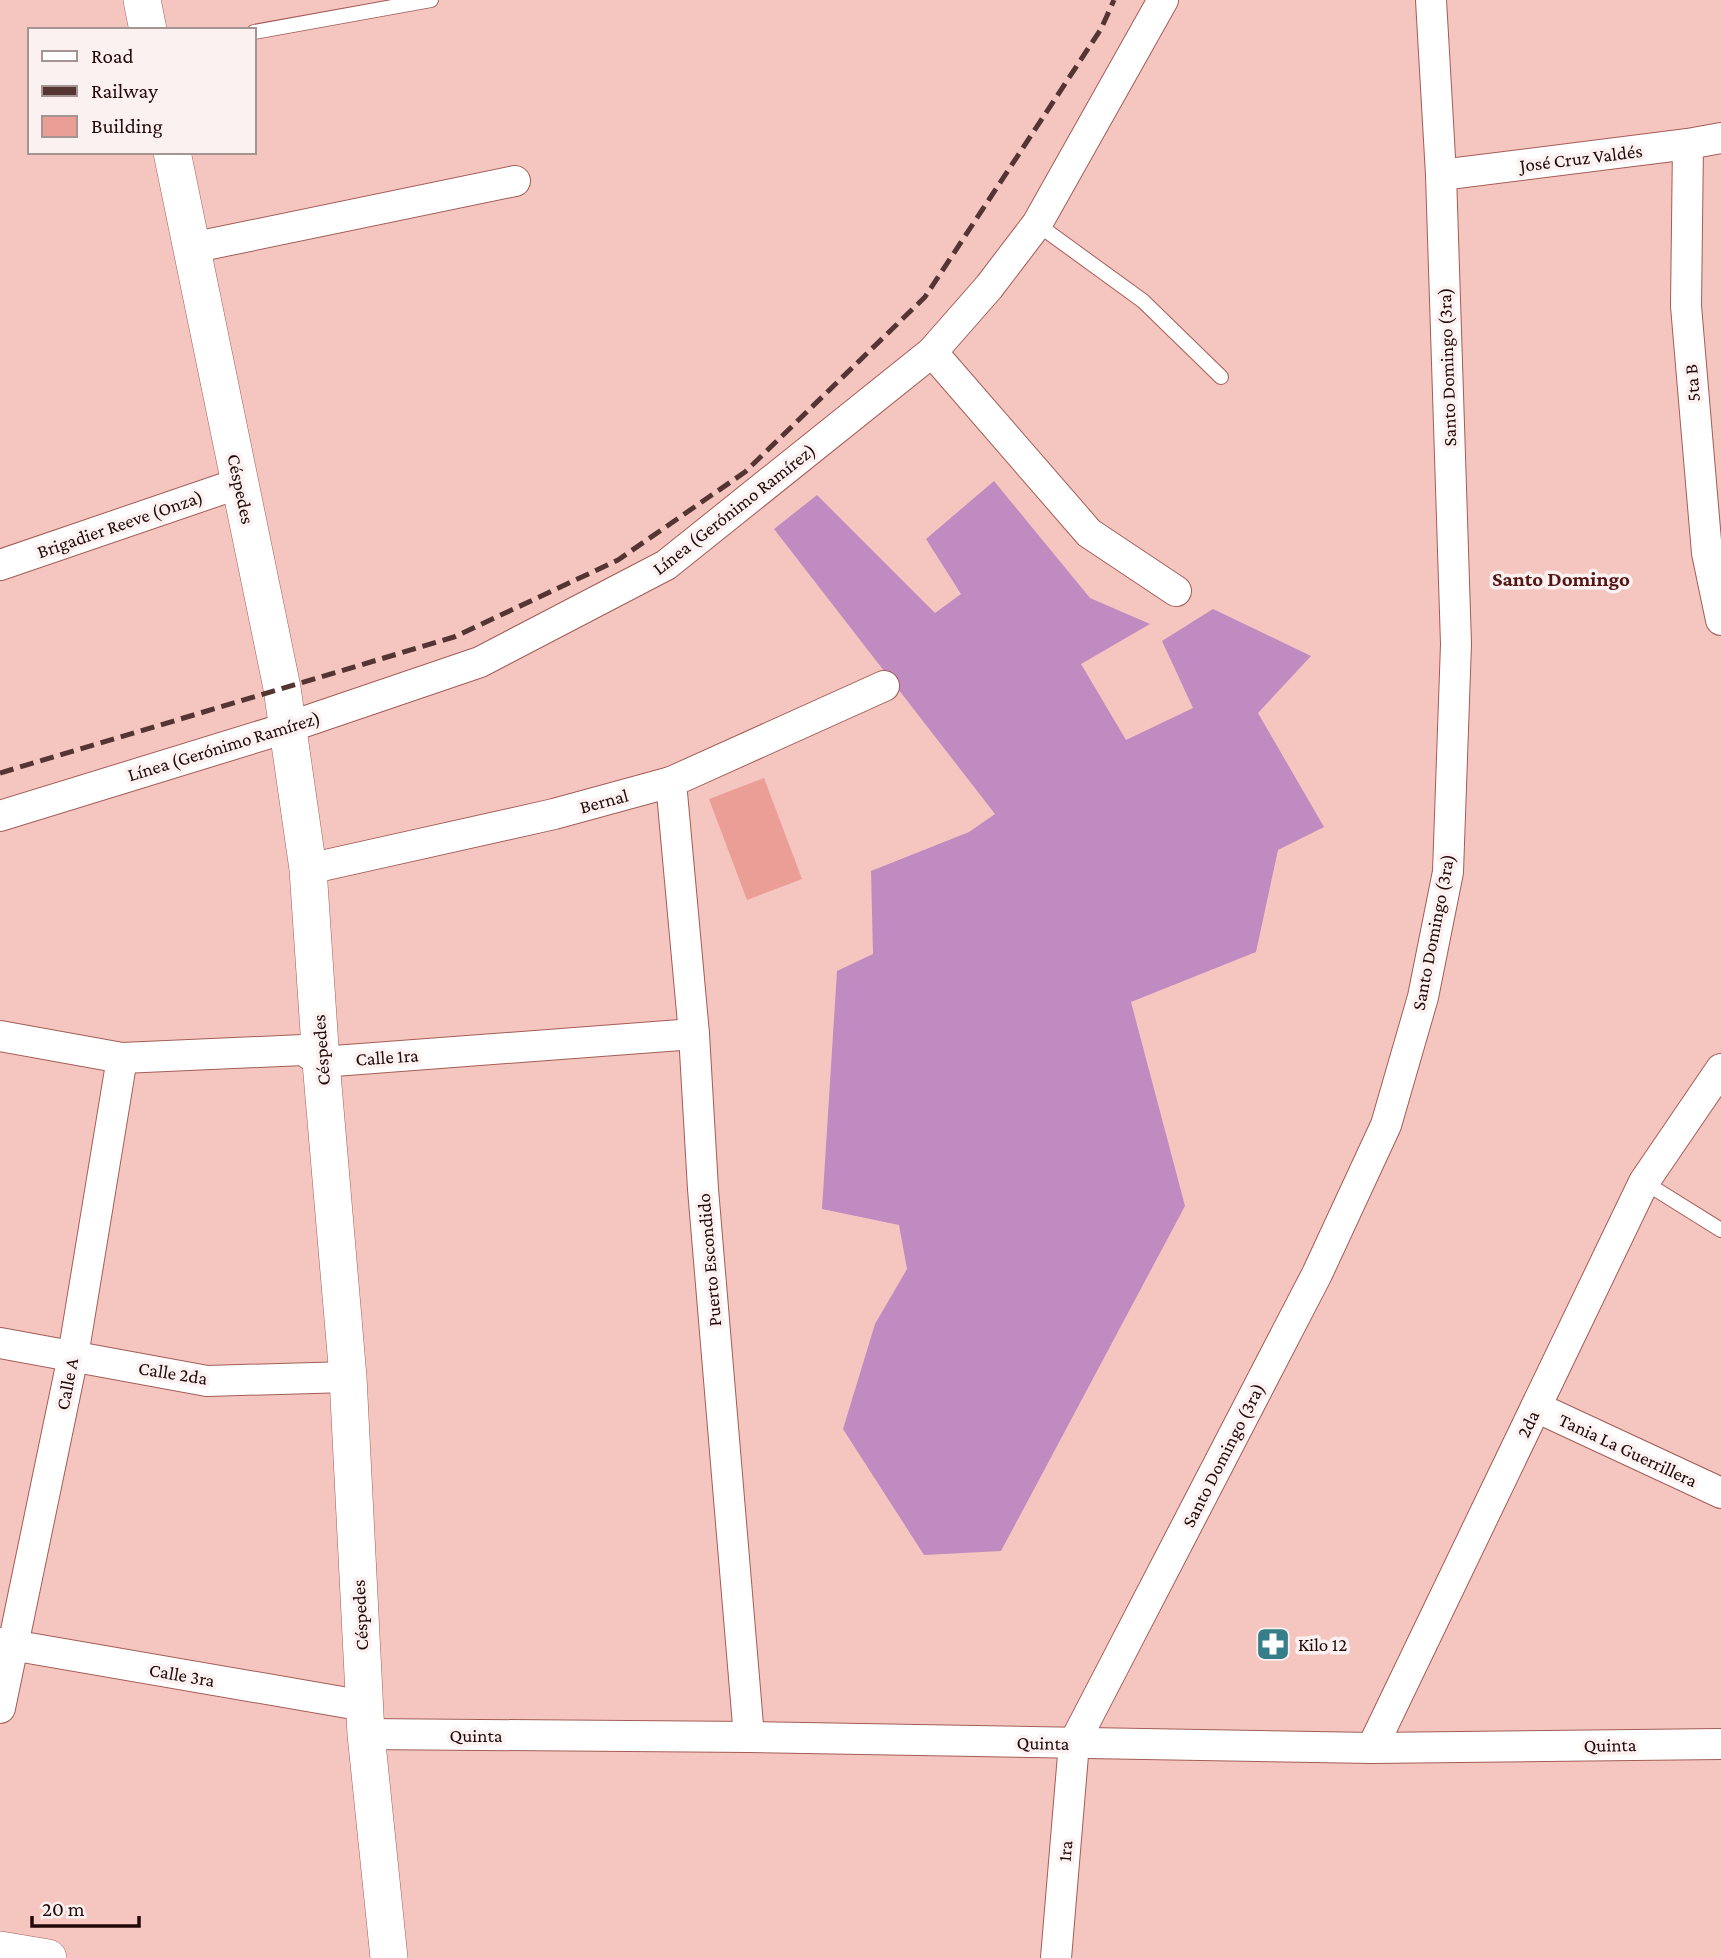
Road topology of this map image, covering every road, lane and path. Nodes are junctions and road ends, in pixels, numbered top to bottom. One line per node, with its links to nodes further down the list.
1 (142, 0): 5 (street)
2 (431, 0): 6 (lane)
3 (1163, 0): 12 (street, Línea (Gerónimo Ramírez))
4 (1430, 0): 10 (street, Santo Domingo (3ra))
5 (148, 28)
6 (256, 32)
7 (1721, 138): 8 (street, José Cruz Valdés)
8 (1688, 144): 10 (street, José Cruz Valdés); 17 (street, 5ta B)
9 (172, 154): 13 (street, Céspedes)
10 (1441, 175): 42 (street, Santo Domingo (3ra))
11 (515, 181): 13 (street)
12 (1037, 224): 14 (street, Línea (Gerónimo Ramírez)); 15 (lane)
13 (191, 248): 16 (street, Céspedes)
14 (932, 352): 19 (street); 22 (street, Línea (Gerónimo Ramírez))
15 (1221, 377)
16 (240, 483): 18 (street, Brigadier Reeve (Onza)); 22 (street, Céspedes)
17 (1714, 555): 20 (street, 5ta B)
18 (0, 565)
19 (1175, 591)
20 (1721, 620)
21 (884, 687): 23 (street, Bernal)
22 (286, 728): 24 (street, Línea (Gerónimo Ramírez)); 25 (street, Céspedes)
23 (671, 782): 25 (street, Bernal); 26 (street, Puerto Escondido)
24 (0, 816)
25 (308, 869): 29 (street, Céspedes)
26 (694, 1034): 29 (street, Calle 1ra); 41 (street, Puerto Escondido)
27 (0, 1036): 28 (street, Calle 1ra)
28 (122, 1058): 29 (street, Calle 1ra); 34 (street, Calle A)
29 (321, 1062): 35 (street, Céspedes)
30 (1721, 1069): 31 (street, 2da)
31 (1644, 1182): 32 (lane); 36 (street, 2da)
32 (1721, 1230)
33 (0, 1343): 34 (street, Calle 2da)
34 (73, 1356): 35 (street, Calle 2da); 38 (street, Calle A)
35 (348, 1377): 40 (street, Céspedes)
36 (1536, 1407): 37 (street, Tania La Guerrillera); 44 (street, 2da)
37 (1721, 1493)
38 (7, 1645): 39 (street, Calle A); 40 (street, Calle 3ra)
39 (0, 1708)
40 (365, 1720): 41 (street, Quinta); 47 (street, Céspedes)
41 (749, 1737): 42 (street, Quinta)
42 (1074, 1743): 44 (street, Quinta); 48 (street, 1ra)
43 (1721, 1744): 44 (street, Quinta)
44 (1372, 1748)
45 (0, 1950): 46 (street)
46 (48, 1958)
47 (389, 1958)
48 (1056, 1958)

